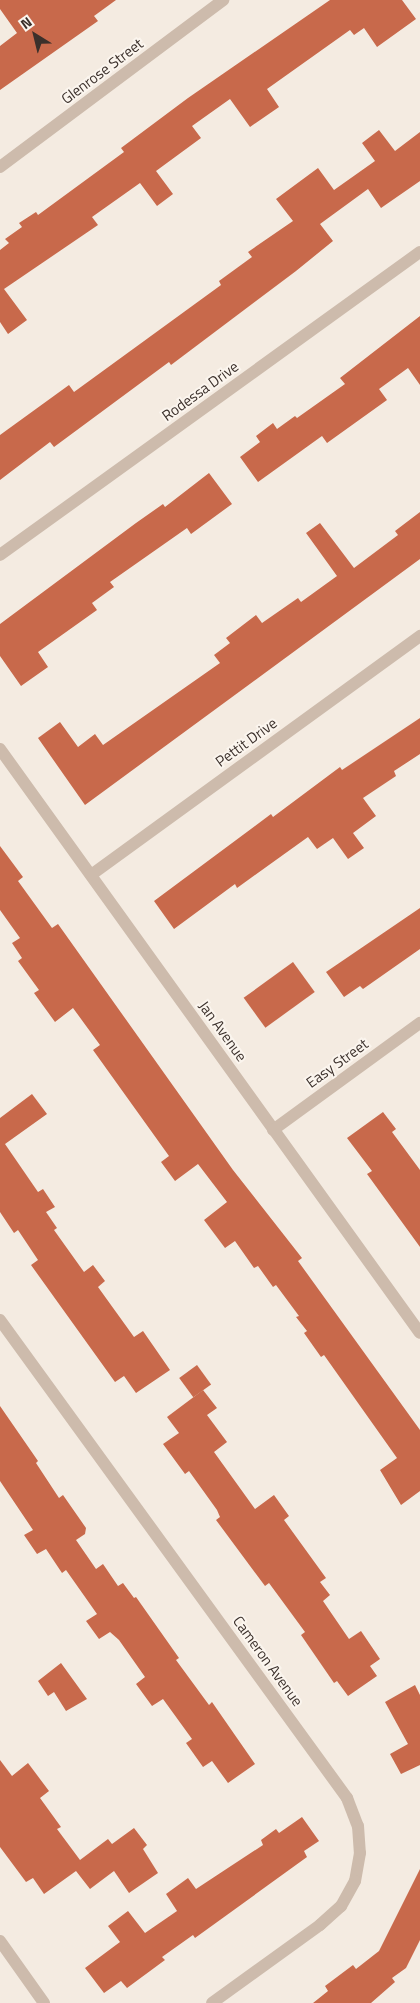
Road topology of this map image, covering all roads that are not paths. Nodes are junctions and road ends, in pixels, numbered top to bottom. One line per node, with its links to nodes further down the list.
1 (223, 0): 2 (street, Glenrose Street)
2 (0, 167)
3 (420, 252): 4 (street, Rodessa Drive)
4 (0, 556)
5 (420, 636): 7 (street, Pettit Drive)
6 (0, 748): 7 (street, Jan Avenue)
7 (91, 875): 9 (street, Jan Avenue)
8 (420, 1023): 9 (street, Easy Street)
9 (274, 1130): 11 (street, Jan Avenue)
10 (0, 1320): 14 (street, Cameron Avenue)
11 (420, 1333)
12 (0, 1942): 13 (street)
13 (44, 2003)
14 (212, 2003)

